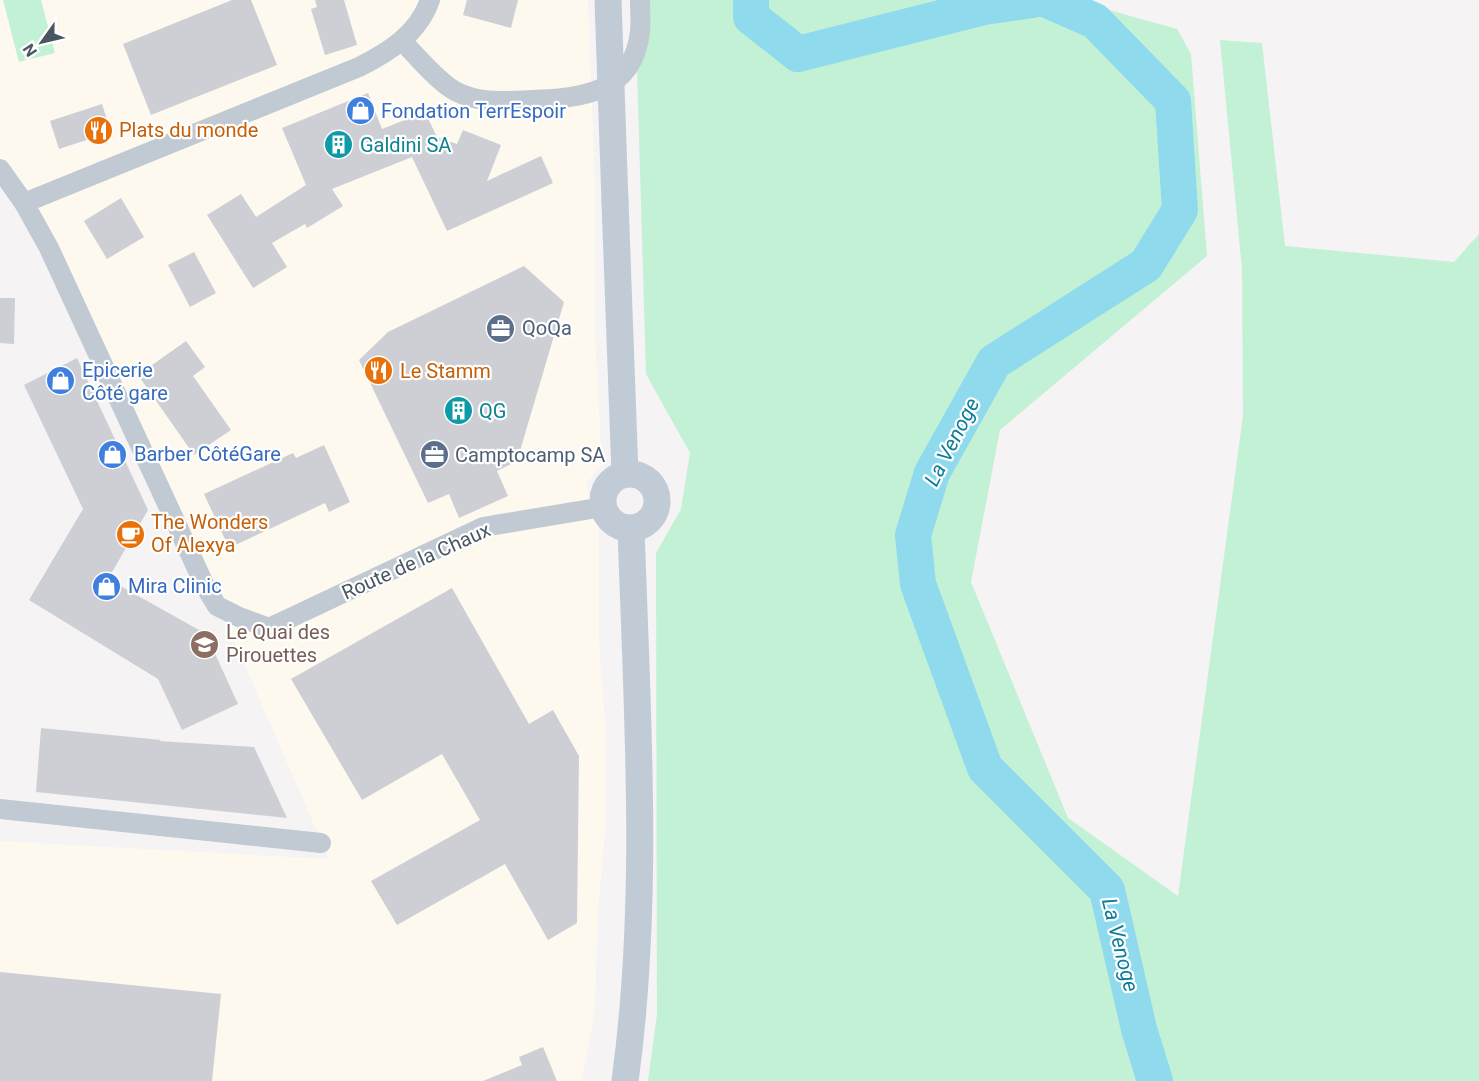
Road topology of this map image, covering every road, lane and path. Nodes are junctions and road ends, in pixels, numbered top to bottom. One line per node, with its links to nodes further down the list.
1 (430, 0): 4 (street)
2 (608, 0): 7 (main road, bridge)
3 (640, 0): 4 (street)
4 (402, 41): 6 (street)
5 (0, 169): 6 (street)
6 (24, 203): 8 (street, Route de la Chaux)
7 (625, 474): 8 (main road); 9 (main road)
8 (603, 507): 9 (main road)
9 (631, 528): 12 (main road)
10 (0, 809): 11 (street)
11 (321, 843)
12 (625, 1081)

